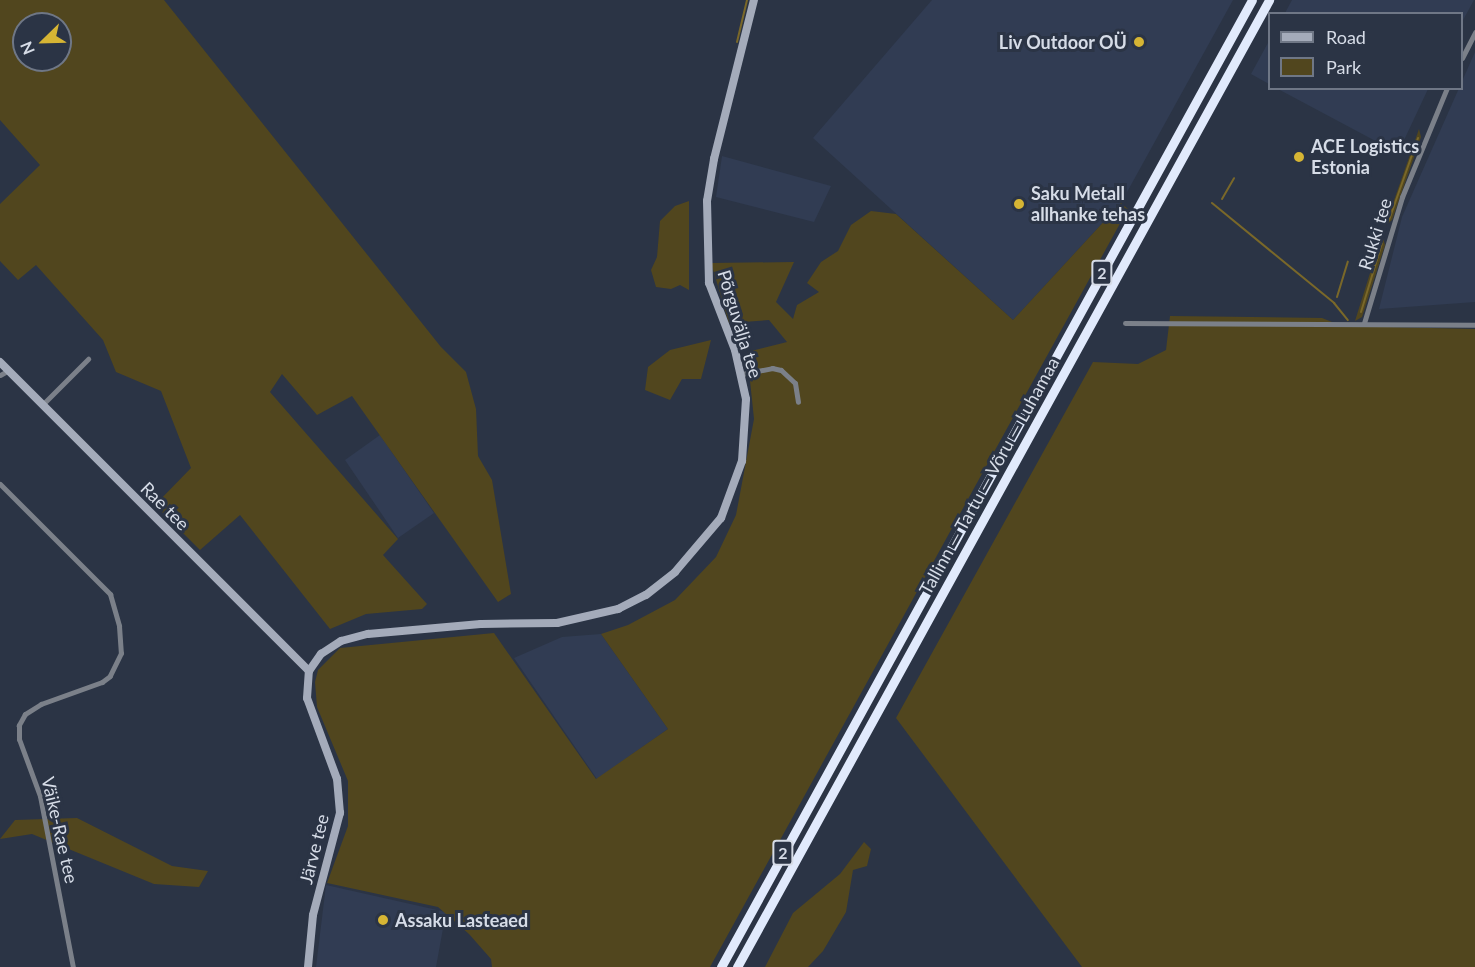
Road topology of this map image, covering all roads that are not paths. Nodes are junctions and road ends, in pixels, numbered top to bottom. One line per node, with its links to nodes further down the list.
1 (754, 0): 13 (street, Põrguvälja tee)
2 (1252, 0): 21 (highway, Tallinn — Tartu — Võru — Luhamaa / 2)
3 (1269, 0): 22 (highway, Tallinn — Tartu — Võru — Luhamaa / 2)
4 (1475, 32): 5 (street)
5 (1463, 54)
6 (1446, 90): 8 (street, Rukki tee)
7 (1125, 323): 8 (street)
8 (1364, 323): 9 (street)
9 (1475, 325)
10 (88, 359): 16 (street)
11 (0, 362): 12 (street, Rae tee)
12 (9, 370): 14 (street); 16 (street, Rae tee)
13 (742, 374): 15 (street); 18 (street, Põrguvälja tee)
14 (0, 375)
15 (798, 402)
16 (43, 404): 18 (street, Rae tee)
17 (0, 484): 19 (street, Väike-Rae tee)
18 (309, 671): 20 (street, Järve tee)
19 (73, 967)
20 (308, 967)
21 (721, 967)
22 (737, 967)

